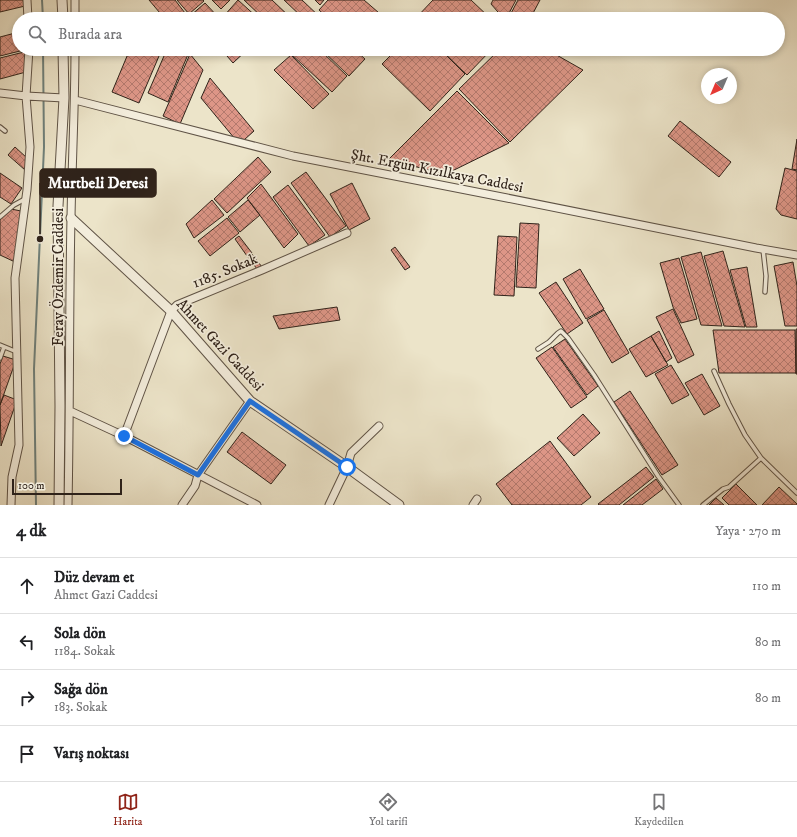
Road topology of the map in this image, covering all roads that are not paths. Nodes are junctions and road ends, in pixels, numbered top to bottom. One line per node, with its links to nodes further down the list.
1 (27, 0): 4 (street)
2 (62, 0): 5 (street)
3 (75, 0): 6 (street)
4 (28, 12)
5 (63, 12)
6 (75, 12)
7 (29, 56): 11 (street)
8 (63, 56): 12 (street)
9 (75, 56): 13 (street, Feray Özdemir Caddesi)
10 (0, 93): 11 (street)
11 (26, 96): 12 (street); 16 (street)
12 (64, 98): 39 (street)
13 (75, 100): 18 (street, Feray Özdemir Caddesi); 20 (street, Şht. Ergün Kızılkaya Caddesi)
14 (0, 127): 15 (lane)
15 (5, 131)
16 (26, 199): 17 (lane); 27 (street)
17 (0, 217)
18 (71, 218): 23 (street, Ahmet Gazi Caddesi); 31 (street, Feray Özdemir Caddesi)
19 (347, 233): 23 (street, 1185. Sokak)
20 (762, 249): 21 (street, Şht. Ergün Kızılkaya Caddesi); 22 (lane)
21 (797, 255)
22 (766, 292)
23 (171, 311): 30 (street, Ahmet Gazi Caddesi); 33 (street)
24 (0, 345): 25 (lane)
25 (4, 347): 27 (lane); 28 (lane)
26 (538, 349): 45 (lane)
27 (17, 352): 38 (street)
28 (0, 358)
29 (714, 372): 34 (lane)
30 (250, 401): 35 (street, Ahmet Gazi Caddesi); 36 (street)
31 (70, 411): 33 (street); 40 (street, Feray Özdemir Caddesi)
32 (379, 426): 35 (street)
33 (124, 436): 36 (street)
34 (761, 458): 37 (lane); 46 (lane)
35 (347, 467): 43 (street); 44 (street, Ahmet Gazi Caddesi)
36 (198, 475): 41 (street); 42 (street)
37 (797, 493)
38 (11, 505)
39 (59, 505)
40 (68, 505)
41 (182, 505)
42 (257, 505)
43 (329, 505)
44 (399, 505)
45 (679, 505)
46 (703, 505)

